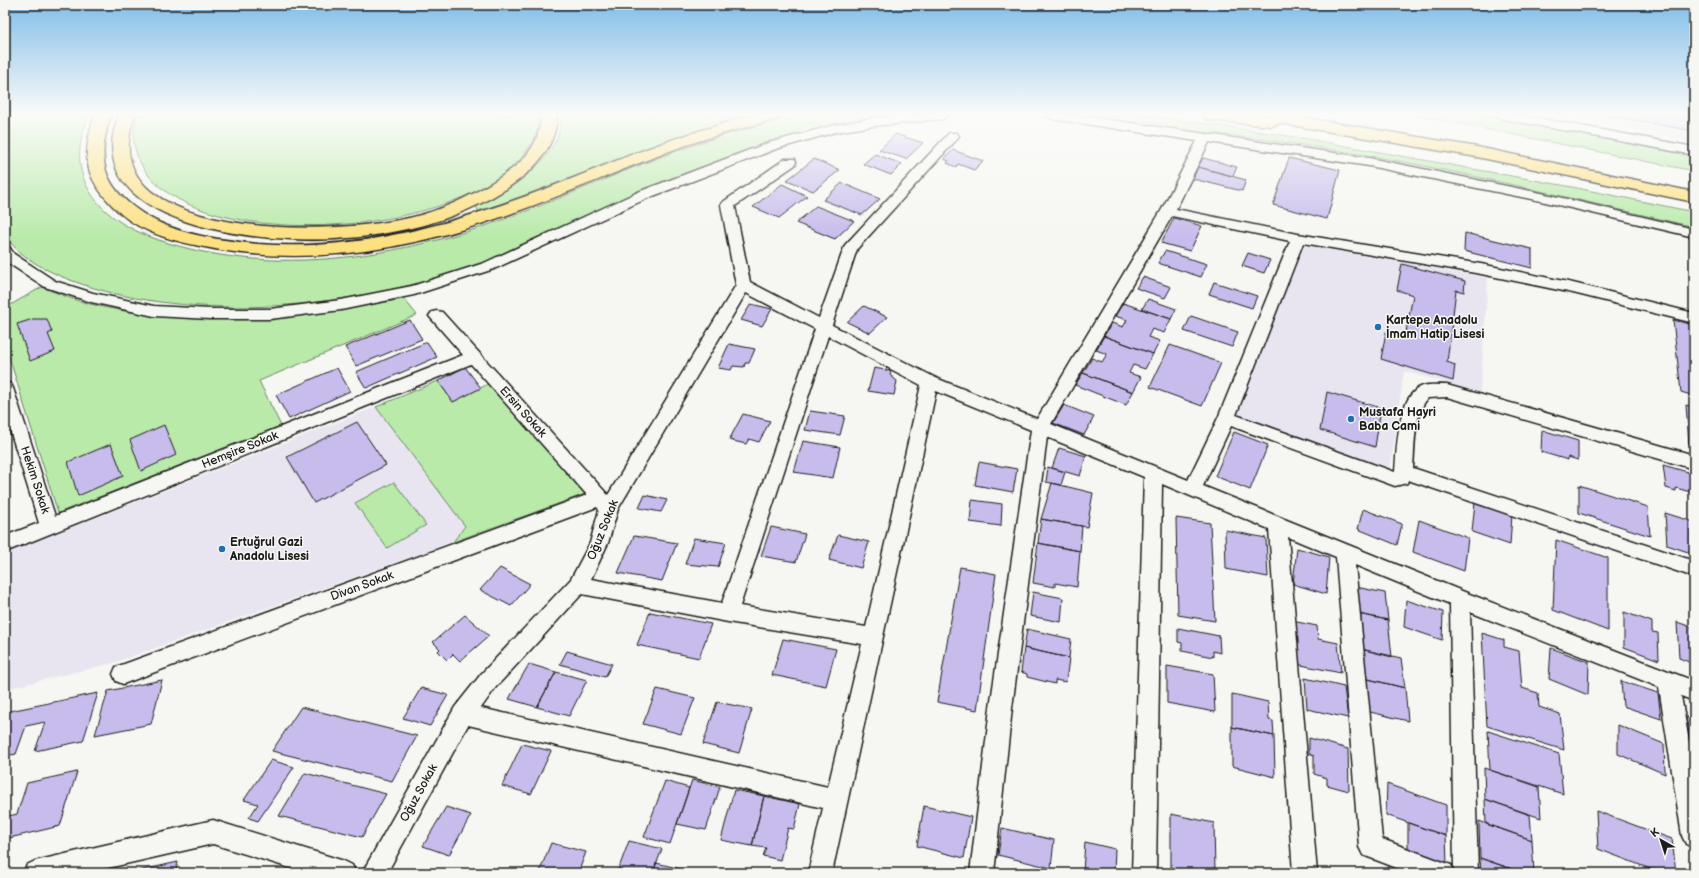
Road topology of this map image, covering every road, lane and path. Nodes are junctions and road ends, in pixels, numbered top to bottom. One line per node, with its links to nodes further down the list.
1 (94, 156): 4 (highway)
2 (121, 156): 3 (highway)
3 (536, 156)
4 (643, 156)
5 (746, 156): 17 (street)
6 (935, 156): 21 (street)
7 (1196, 156): 14 (street)
8 (1333, 156): 15 (street)
9 (1494, 156): 13 (highway)
10 (1560, 156): 12 (highway)
11 (790, 162): 18 (street)
12 (1694, 183)
13 (1694, 197)
14 (1168, 211): 16 (street); 26 (street)
15 (1694, 233)
16 (1298, 238): 20 (street); 25 (street)
17 (5, 252)
18 (743, 285): 21 (street); 31 (street, Oğuz Sokak)
19 (437, 316): 22 (street, Ersin Sokak)
20 (1694, 318)
21 (824, 328): 23 (street); 39 (street)
22 (474, 357): 31 (street, Ersin Sokak); 33 (street, Hemşire Sokak)
23 (930, 382): 26 (street); 40 (street)
24 (5, 388): 33 (street, Hekim Sokak)
25 (1226, 418): 28 (street); 30 (street)
26 (1040, 428): 29 (street); 51 (street)
27 (1694, 462): 28 (street)
28 (1404, 472): 36 (street)
29 (1153, 473): 30 (street); 52 (street)
30 (1193, 489): 32 (street)
31 (605, 503): 37 (street, Oğuz Sokak); 41 (street, Divan Sokak)
32 (1278, 525): 35 (street); 53 (street)
33 (49, 526): 34 (street, Hemşire Sokak)
34 (5, 544)
35 (1345, 553): 38 (street); 54 (street)
36 (1694, 569)
37 (578, 585): 39 (street); 44 (street, Oğuz Sokak)
38 (1460, 599): 42 (street); 55 (street)
39 (728, 613): 40 (street)
40 (874, 638): 45 (street)
41 (123, 674)
42 (1668, 681): 43 (street); 46 (street)
43 (1694, 691)
44 (463, 714): 45 (street); 49 (street, Oğuz Sokak)
45 (836, 800): 50 (street)
46 (1694, 836)
47 (35, 873): 48 (street)
48 (344, 873)
49 (374, 873)
50 (820, 873)
51 (982, 873)
52 (1144, 873)
53 (1305, 873)
54 (1443, 873)
55 (1466, 873)

